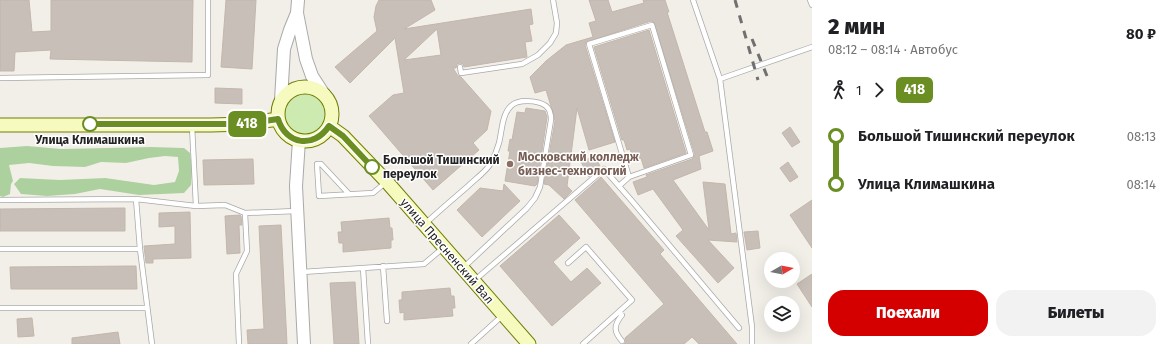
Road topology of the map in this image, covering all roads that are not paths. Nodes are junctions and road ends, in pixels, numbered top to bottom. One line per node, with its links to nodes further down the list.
1 (208, 0): 10 (lane)
2 (298, 0): 7 (street)
3 (553, 0): 9 (lane)
4 (693, 0): 11 (lane)
5 (810, 0): 6 (lane)
6 (812, 6)
7 (297, 13): 12 (street); 13 (street)
8 (812, 47): 11 (lane)
9 (460, 67)
10 (0, 78)
11 (720, 79): 52 (lane)
12 (325, 96): 13 (main road); 17 (main road)
13 (281, 100): 14 (main road)
14 (278, 119): 16 (main road); 18 (main road)
15 (0, 125): 16 (main road)
16 (192, 125): 25 (lane)
17 (329, 126): 18 (main road); 20 (main road, улица Пресненский Вал)
18 (299, 140): 26 (street)
19 (630, 178): 19 (lane); 21 (lane)
20 (387, 182): 22 (lane); 28 (main road, улица Пресненский Вал)
21 (619, 186): 37 (lane); 43 (lane)
22 (349, 194): 22 (lane)
23 (136, 199): 24 (lane); 25 (lane); 31 (lane)
24 (0, 200)
25 (196, 206): 27 (lane)
26 (298, 211): 27 (lane); 36 (street)
27 (245, 213): 46 (lane)
28 (424, 224): 29 (main road, улица Пресненский Вал); 35 (lane)
29 (444, 247): 33 (lane); 35 (main road, улица Пресненский Вал)
30 (0, 250): 31 (lane)
31 (140, 250): 39 (lane)
32 (568, 263): 40 (lane)
33 (383, 266): 34 (lane); 42 (lane)
34 (363, 268): 36 (lane); 48 (lane)
35 (463, 268): 37 (main road, улица Пресненский Вал)
36 (300, 272): 47 (street)
37 (474, 281): 41 (main road, улица Пресненский Вал)
38 (0, 308): 39 (lane)
39 (147, 308): 45 (lane)
40 (619, 312): 44 (lane); 51 (lane)
41 (503, 315): 49 (lane); 50 (main road, улица Пресненский Вал)
42 (387, 321)
43 (739, 328)
44 (622, 341)
45 (152, 344)
46 (239, 344)
47 (304, 344)
48 (368, 344)
49 (471, 344)
50 (529, 344)
51 (583, 344)
52 (752, 344)

